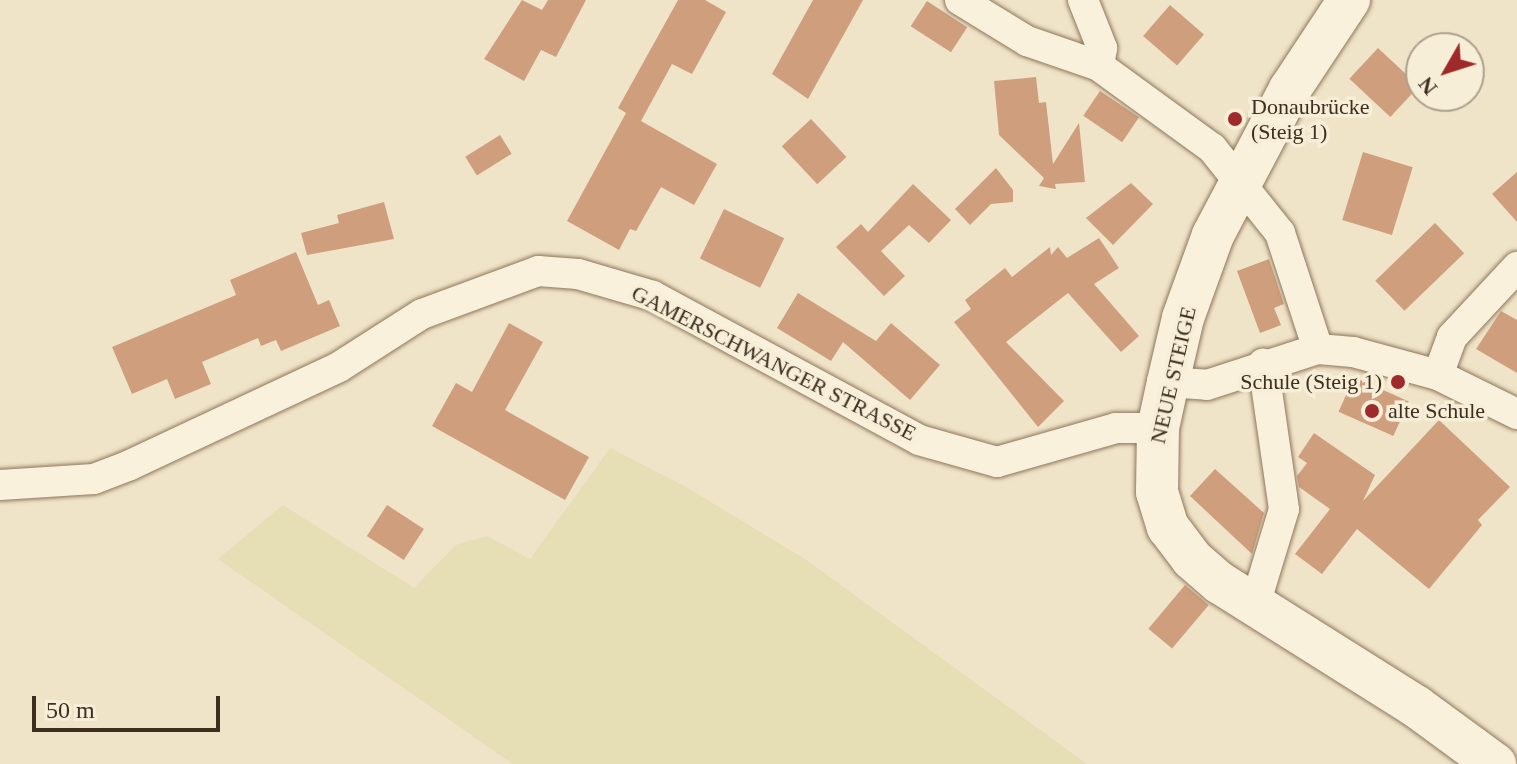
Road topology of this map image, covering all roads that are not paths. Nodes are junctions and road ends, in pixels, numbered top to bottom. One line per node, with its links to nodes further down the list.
1 (960, 0): 4 (street)
2 (1083, 0): 4 (street)
3 (1349, 0): 5 (main road, NEUE STEIGE)
4 (1099, 66): 5 (street)
5 (1239, 180): 7 (street); 10 (main road, NEUE STEIGE)
6 (1517, 267): 9 (street)
7 (1318, 349): 8 (street); 9 (street)
8 (1263, 364): 10 (street); 14 (street)
9 (1438, 375): 11 (street)
10 (1168, 382): 12 (main road, NEUE STEIGE)
11 (1517, 414)
12 (1158, 428): 13 (street, GAMERSCHWANGER STRASSE); 14 (main road, NEUE STEIGE)
13 (0, 485)
14 (1254, 608): 15 (main road, NEUE STEIGE)
15 (1495, 764)

